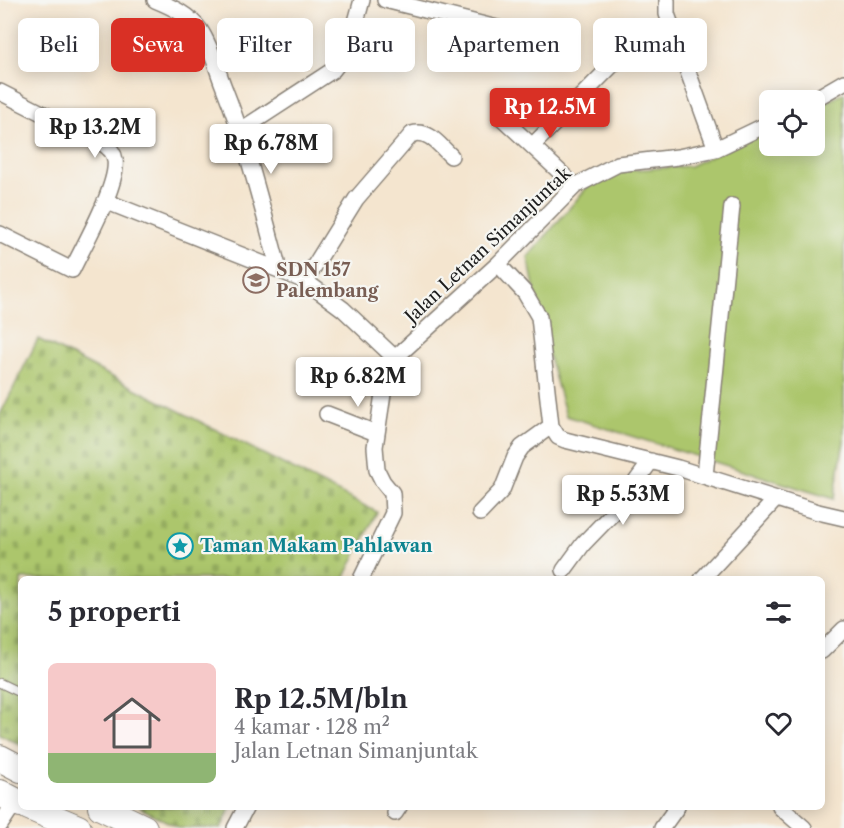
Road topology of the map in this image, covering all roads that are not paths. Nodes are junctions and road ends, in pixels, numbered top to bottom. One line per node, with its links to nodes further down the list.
1 (154, 0): 5 (street)
2 (362, 0): 13 (street)
3 (385, 0): 6 (street)
4 (667, 0): 15 (street)
5 (174, 4): 13 (street)
6 (457, 18)
7 (605, 72): 14 (street)
8 (844, 82): 10 (street)
9 (0, 92): 18 (street)
10 (825, 93)
11 (501, 117): 14 (street)
12 (759, 128): 15 (street, Jalan Letnan Simanjuntak)
13 (241, 130): 22 (street)
14 (533, 145): 17 (street)
15 (716, 149): 17 (street, Jalan Letnan Simanjuntak)
16 (450, 156): 23 (street)
17 (575, 186): 21 (street, Jalan Letnan Simanjuntak)
18 (105, 201): 20 (street); 22 (street)
19 (732, 206): 29 (street)
20 (0, 234)
21 (498, 264): 24 (street, Jalan Letnan Simanjuntak); 26 (street)
22 (279, 270): 23 (street)
23 (305, 281): 24 (street)
24 (395, 358): 27 (street, Jalan Letnan Simanjuntak)
25 (327, 414): 27 (street)
26 (551, 426): 28 (street); 31 (street)
27 (376, 433): 34 (street, Jalan Letnan Simanjuntak)
28 (651, 461): 29 (street); 33 (street)
29 (705, 476): 30 (street)
30 (776, 499): 32 (street); 35 (street)
31 (480, 513)
32 (844, 518)
33 (564, 570)
34 (362, 576)
35 (705, 576)
36 (844, 629): 37 (street)
37 (825, 648)
38 (0, 683): 39 (lane)
39 (18, 692)
40 (0, 758): 41 (highway)
41 (18, 767)
42 (16, 801): 47 (street)
43 (37, 810): 48 (highway)
44 (244, 810): 49 (street)
45 (675, 810): 50 (street)
46 (783, 810): 51 (street)
47 (0, 825)
48 (78, 828)
49 (235, 828)
50 (662, 828)
51 (804, 828)

